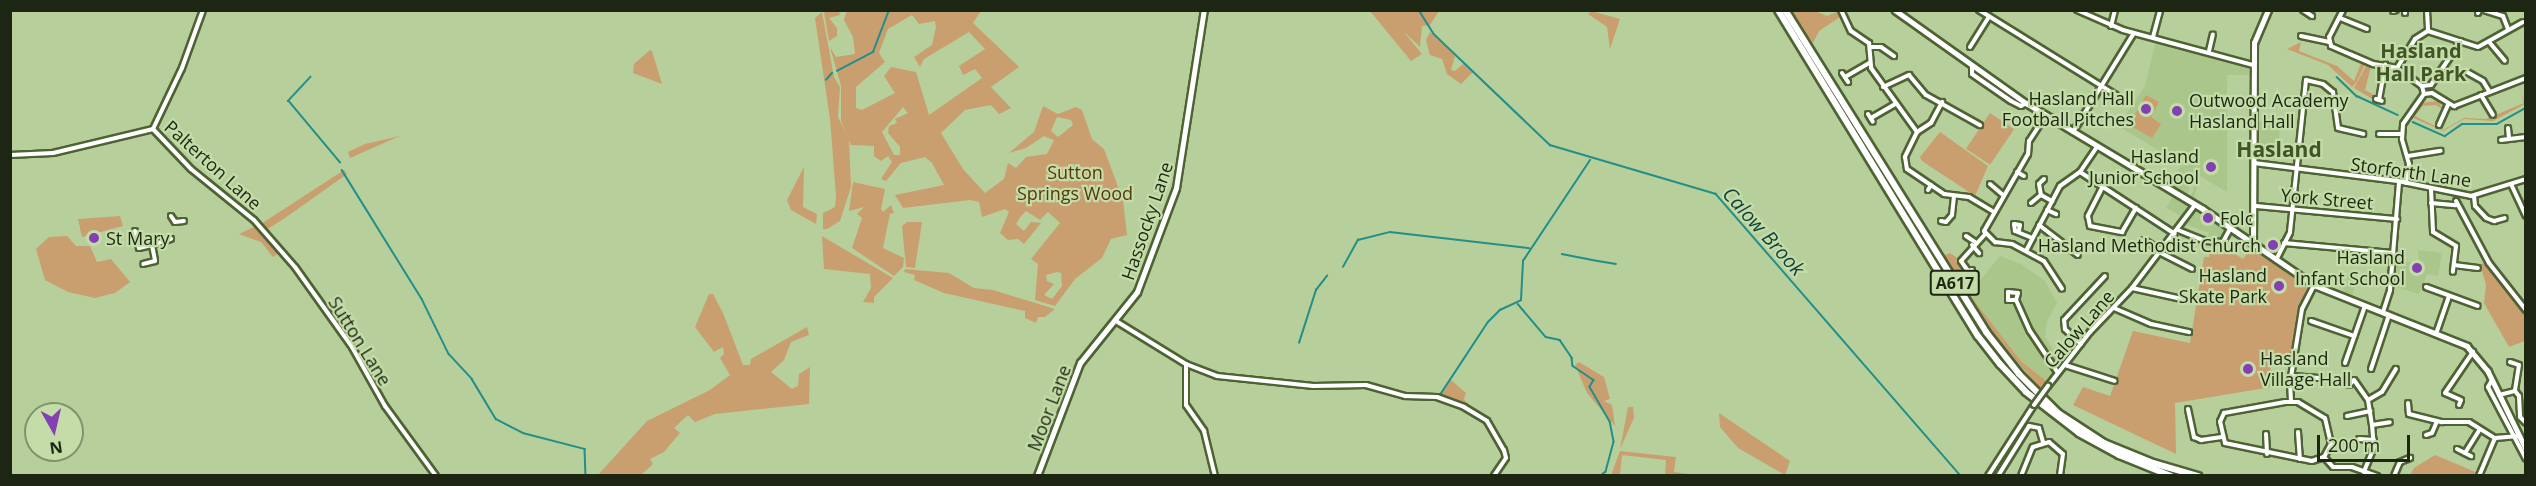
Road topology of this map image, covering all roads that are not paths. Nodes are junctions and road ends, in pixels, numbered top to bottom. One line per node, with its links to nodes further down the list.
1 (203, 10): 63 (street)
2 (1204, 10): 152 (main road, Hassocky Lane)
3 (1778, 10): 214 (highway, A617)
4 (1785, 10): 215 (highway, A617)
5 (1841, 10): 31 (street)
6 (1895, 10): 56 (main road)
7 (1979, 10): 17 (street)
8 (2077, 10): 20 (street)
9 (2115, 10): 20 (street)
10 (2160, 10): 27 (street)
11 (2303, 10): 16 (street)
12 (2343, 10): 18 (street)
13 (2484, 10): 22 (street)
14 (2266, 11): 37 (main road)
15 (2426, 11): 23 (street)
16 (2312, 16)
17 (1989, 17): 32 (street); 44 (street)
18 (2340, 18): 21 (street); 29 (street)
19 (2523, 22): 22 (street)
20 (2111, 26): 24 (street)
21 (2367, 29)
22 (2508, 29): 30 (street)
23 (2428, 31): 28 (street); 39 (street)
24 (2134, 33): 27 (street); 44 (street)
25 (2213, 34): 33 (street)
26 (2301, 36): 29 (street)
27 (2152, 38): 33 (street)
28 (2461, 41): 30 (street); 43 (street)
29 (2329, 42): 38 (street)
30 (2490, 43): 35 (street)
31 (1871, 47): 34 (street); 36 (street)
32 (1970, 47)
33 (2208, 51): 37 (street)
34 (1894, 56)
35 (2502, 60)
36 (1869, 63): 41 (street); 46 (street)
37 (2253, 64): 75 (main road)
38 (2385, 65): 39 (street); 52 (street)
39 (2397, 68): 45 (street)
40 (2467, 72): 47 (street)
41 (1845, 77)
42 (2526, 78): 47 (street)
43 (2431, 85): 45 (street); 48 (street)
44 (2101, 86): 50 (street); 65 (street)
45 (2422, 86): 49 (street)
46 (1883, 87): 53 (street); 54 (street)
47 (2489, 91): 51 (street)
48 (2432, 93): 49 (street); 55 (street)
49 (2424, 94): 67 (street)
50 (2116, 95)
51 (2481, 95): 55 (street); 57 (street)
52 (2379, 100)
53 (1942, 102): 60 (street); 64 (street)
54 (1895, 104): 58 (street); 64 (street)
55 (2448, 105): 59 (street)
56 (2046, 115): 65 (main road); 77 (street)
57 (2493, 115)
58 (1871, 118)
59 (2441, 124)
60 (1980, 125)
61 (2384, 128): 67 (street)
62 (2508, 128): 69 (street)
63 (153, 129): 73 (street, Palterton Lane); 109 (street, Palterton Lane)
64 (1917, 132): 86 (street)
65 (2073, 132): 71 (main road)
66 (2363, 134): 76 (street)
67 (2402, 134): 74 (street)
68 (2526, 137): 69 (street)
69 (2509, 138): 70 (street)
70 (2501, 140)
71 (2097, 147): 78 (street); 97 (main road)
72 (2440, 151): 74 (street)
73 (10, 155)
74 (2408, 156): 83 (street)
75 (2254, 163): 76 (street, Storforth Lane); 98 (main road)
76 (2296, 170): 82 (street, Storforth Lane); 101 (street)
77 (2017, 172): 79 (street); 90 (street)
78 (2080, 172): 87 (street); 94 (street)
79 (2024, 176)
80 (2044, 179): 91 (street)
81 (2526, 179): 85 (street, Storforth Lane)
82 (2399, 182): 83 (street, Storforth Lane); 106 (street)
83 (2406, 183): 88 (street, Storforth Lane)
84 (1990, 184): 90 (street)
85 (2511, 184): 93 (street, Storforth Lane); 105 (street)
86 (1931, 185): 89 (street); 92 (street)
87 (2103, 186): 99 (street); 99 (street)
88 (2431, 189): 93 (street, Storforth Lane); 96 (street)
89 (1928, 190)
90 (2003, 195): 102 (street)
91 (2041, 195): 94 (street); 95 (street)
92 (1954, 196): 102 (street); 110 (street)
93 (2474, 196): 108 (street)
94 (2052, 201): 100 (street)
95 (2031, 203)
96 (2431, 203): 132 (street); 148 (street)
97 (2195, 205): 112 (main road); 115 (street, Calow Lane)
98 (2256, 206): 101 (street, York Street); 123 (main road)
99 (2136, 208): 115 (street)
100 (2047, 210): 103 (street); 111 (street)
101 (2292, 210): 106 (street, York Street); 122 (street)
102 (1992, 211): 116 (street)
103 (2056, 214)
104 (171, 216): 107 (street)
105 (2526, 216)
106 (2397, 219): 129 (street)
107 (184, 220)
108 (2502, 220)
109 (257, 223): 206 (street, Sutton Lane)
110 (1945, 223)
111 (2039, 225): 118 (street); 128 (street)
112 (2230, 229): 115 (street); 123 (main road)
113 (2019, 230): 118 (street)
114 (135, 231): 124 (street)
115 (2177, 232): 126 (street, Calow Lane)
116 (1985, 234): 121 (street); 125 (street)
117 (1966, 236): 121 (street)
118 (2032, 238): 125 (street)
119 (171, 239): 124 (street)
120 (2144, 240): 126 (street)
121 (1973, 243): 127 (street); 135 (street)
122 (2284, 243): 129 (street); 130 (street)
123 (2253, 244): 130 (main road)
124 (152, 245): 131 (street)
125 (2026, 251): 138 (street)
126 (2159, 251): 134 (street); 141 (street, Calow Lane)
127 (1980, 254)
128 (2074, 254)
129 (2393, 254): 149 (street)
130 (2276, 260): 139 (main road)
131 (143, 264)
132 (2454, 266): 133 (street); 136 (street)
133 (2478, 268)
134 (2192, 269)
135 (1969, 271)
136 (2453, 272)
137 (2103, 277): 156 (street)
138 (2062, 285)
139 (2314, 285): 145 (main road); 166 (street)
140 (2426, 287): 142 (street)
141 (2132, 288): 143 (street); 147 (street, Calow Lane)
142 (2449, 296): 146 (street); 153 (street)
143 (2182, 298)
144 (2016, 300): 165 (street)
145 (2365, 306): 149 (main road); 155 (street)
146 (2478, 306)
147 (2114, 308): 154 (street); 156 (street, Calow Lane)
148 (2526, 310)
149 (2383, 312): 150 (main road)
150 (2390, 314): 153 (main road); 163 (street)
151 (2311, 321): 155 (street)
152 (1115, 322): 157 (main road, Hassocky Lane); 161 (street)
153 (2437, 331): 158 (main road)
154 (2189, 332)
155 (2354, 336): 160 (street)
156 (2081, 344): 162 (street, Calow Lane)
157 (1088, 351): 207 (main road, Moor Lane)
158 (2474, 351): 167 (main road); 176 (street)
159 (2510, 362): 171 (street)
160 (2345, 363)
161 (1186, 364): 208 (street); 209 (street)
162 (2065, 365): 165 (street, Calow Lane); 168 (street)
163 (2371, 369)
164 (2395, 372): 173 (street)
165 (2058, 373): 210 (street, Calow Lane, bridge)
166 (2292, 376): 169 (street); 174 (street)
167 (2492, 380): 172 (main road); 189 (street)
168 (2115, 381)
169 (2319, 381)
170 (2349, 385): 173 (street)
171 (2515, 391): 172 (street); 182 (street)
172 (2499, 394): 189 (main road)
173 (2368, 400): 177 (street)
174 (2291, 401): 187 (street); 200 (street)
175 (2408, 403): 180 (street)
176 (2459, 405)
177 (2370, 411): 179 (street); 183 (street)
178 (2190, 412): 187 (street)
179 (2347, 416)
180 (2437, 421): 184 (street); 186 (street)
181 (2390, 423): 183 (street)
182 (2526, 423)
183 (2372, 425): 192 (street)
184 (2480, 429): 190 (street); 196 (street)
185 (2297, 434): 202 (street)
186 (2426, 435)
187 (2222, 437): 197 (street)
188 (2265, 437): 197 (street)
189 (2517, 437): 190 (street); 195 (main road); 204 (street)
190 (2495, 438): 218 (street)
191 (2360, 439): 192 (street)
192 (2374, 440): 205 (street)
193 (2043, 442): 211 (street); 212 (street); 213 (street)
194 (2457, 449): 196 (street)
195 (2526, 449)
196 (2465, 453): 199 (street)
197 (2267, 454): 202 (street)
198 (2401, 454): 203 (street)
199 (2471, 456)
200 (2324, 457): 202 (street); 205 (street)
201 (2410, 458): 203 (street)
202 (2300, 459)
203 (2404, 459): 217 (street)
204 (2526, 459)
205 (2364, 472): 216 (street)
206 (436, 476)
207 (1037, 476)
208 (1215, 476)
209 (1494, 476)
210 (1988, 476)
211 (1998, 476)
212 (2021, 476)
213 (2060, 476)
214 (2171, 476)
215 (2198, 476)
216 (2377, 476)
217 (2394, 476)
218 (2479, 476)

